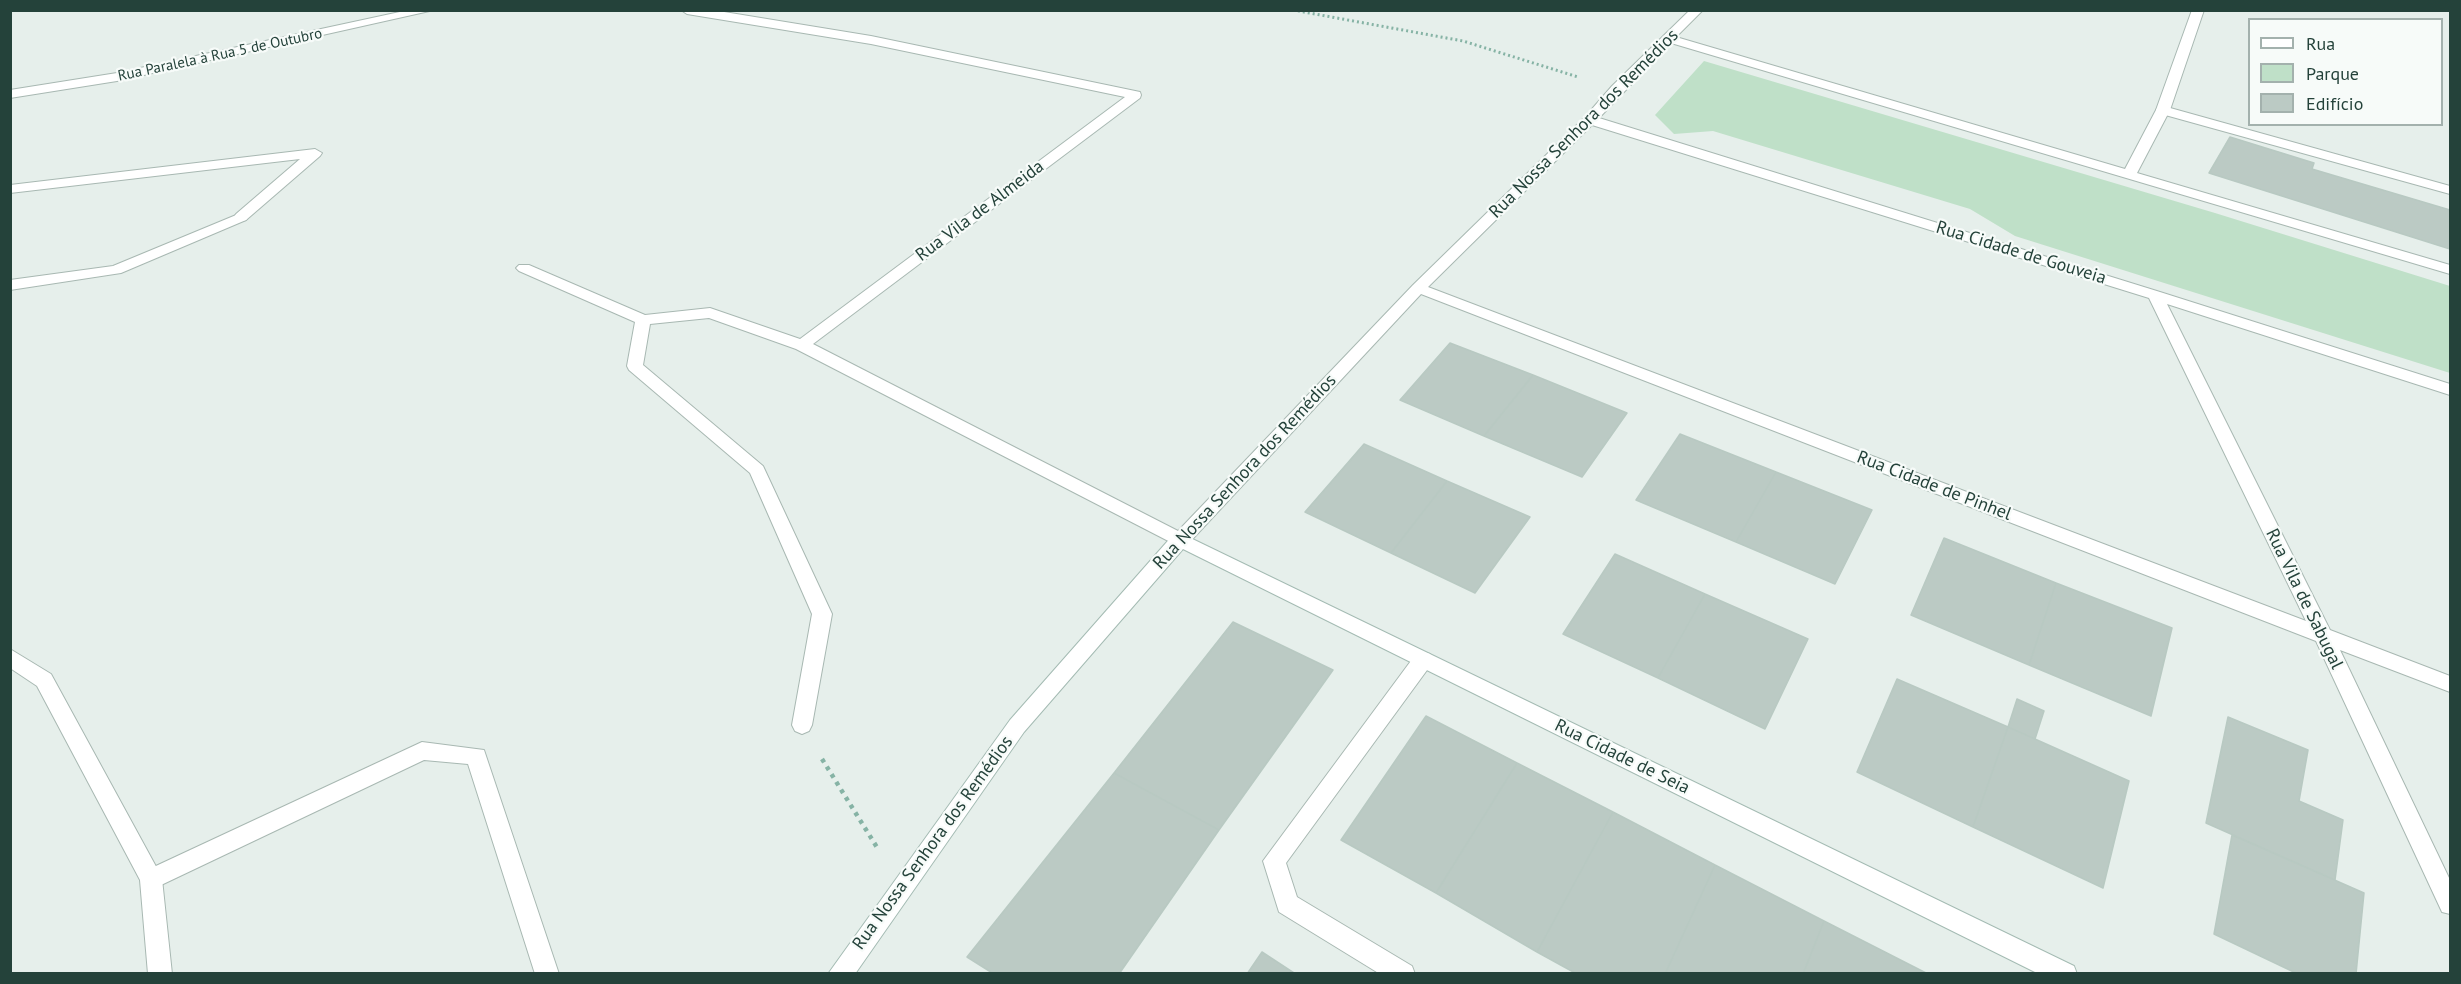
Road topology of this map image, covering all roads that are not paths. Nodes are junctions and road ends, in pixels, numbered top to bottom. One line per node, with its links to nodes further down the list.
1 (428, 10): 6 (street, Rua Paralela à Rua 5 de Outubro)
2 (687, 10): 18 (street, Rua Vila de Almeida)
3 (1696, 10): 5 (street, Rua Nossa Senhora dos Remédios)
4 (2198, 10): 7 (street)
5 (1670, 39): 8 (street, Rua Nossa Senhora dos Remédios); 9 (street)
6 (10, 94)
7 (2163, 110): 9 (street); 11 (street)
8 (1590, 120): 15 (street, Rua Nossa Senhora dos Remédios); 16 (street, Rua Cidade de Gouveia)
9 (2129, 174): 13 (street)
10 (10, 189): 14 (street)
11 (2451, 190)
12 (524, 268): 17 (street)
13 (2451, 270)
14 (10, 285)
15 (1418, 288): 20 (street, Rua Nossa Senhora dos Remédios); 21 (street, Rua Cidade de Pinhel)
16 (2155, 295): 19 (street, Rua Cidade de Gouveia); 21 (street, Rua Vila de Sabugal)
17 (643, 320): 18 (street); 25 (street)
18 (802, 345): 20 (street)
19 (2451, 390)
20 (1180, 540): 23 (street, Rua Cidade de Seia); 30 (street, Rua Nossa Senhora dos Remédios)
21 (2323, 635): 24 (street, Rua Cidade de Pinhel); 27 (street, Rua Vila de Sabugal)
22 (10, 657): 26 (street)
23 (1423, 660): 31 (street); 32 (street, Rua Cidade de Seia)
24 (2451, 684)
25 (802, 725)
26 (151, 879): 28 (street); 29 (street)
27 (2451, 904)
28 (160, 974)
29 (547, 974)
30 (840, 974)
31 (1403, 974)
32 (2065, 974)

